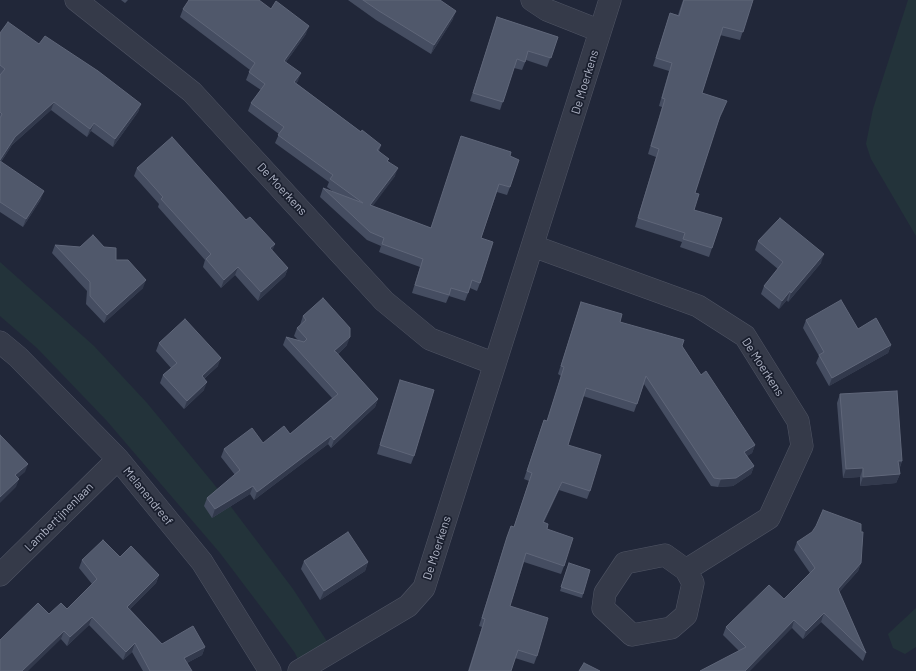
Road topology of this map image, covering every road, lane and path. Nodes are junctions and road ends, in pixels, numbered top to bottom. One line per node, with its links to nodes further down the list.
1 (76, 0): 7 (street, De Moerkens)
2 (532, 0): 4 (street)
3 (610, 0): 4 (street, De Moerkens)
4 (600, 31): 5 (street, De Moerkens)
5 (533, 246): 7 (street, De Moerkens); 9 (street, De Moerkens)
6 (0, 342): 8 (street, Melanendreef)
7 (495, 364): 12 (street, De Moerkens)
8 (118, 459): 10 (street, Lambertijnenlaan); 11 (street, Melanendreef)
9 (686, 570)
10 (0, 575)
11 (270, 671)
12 (299, 671)

